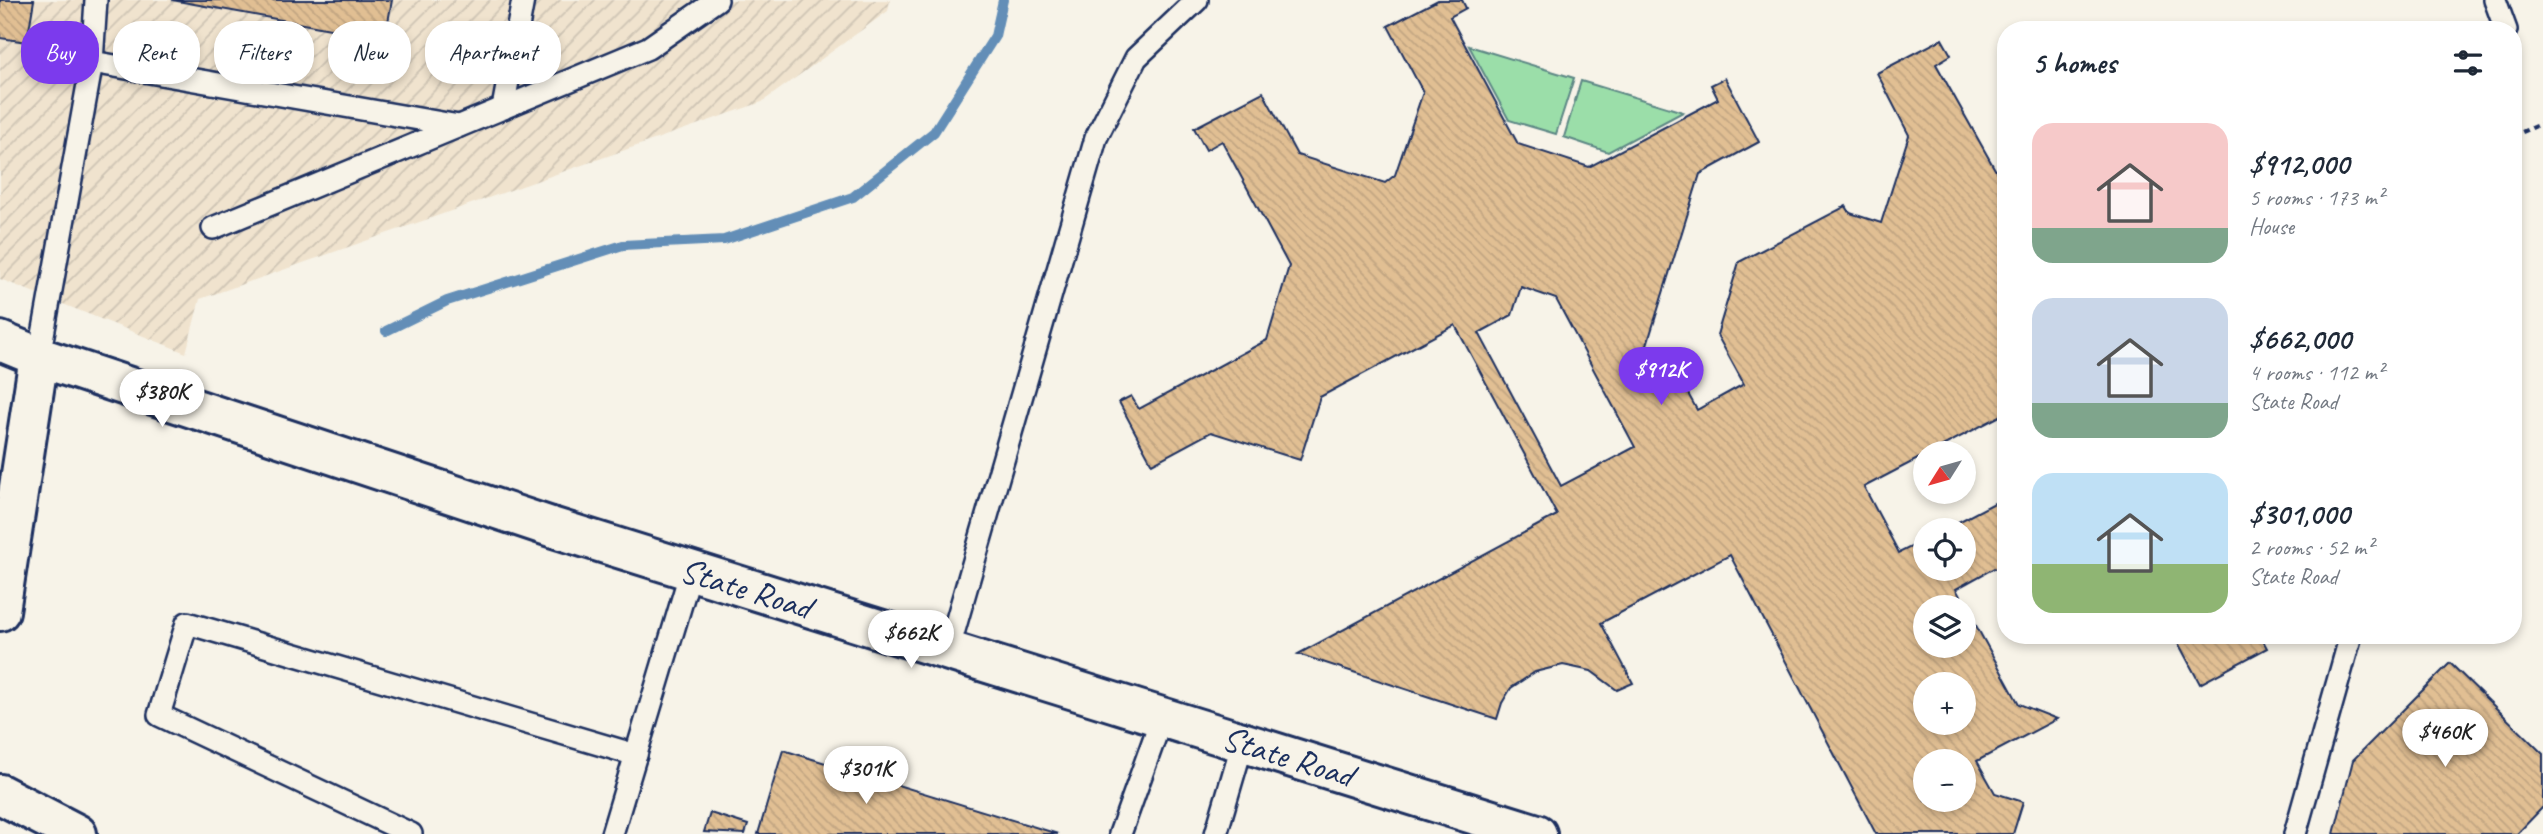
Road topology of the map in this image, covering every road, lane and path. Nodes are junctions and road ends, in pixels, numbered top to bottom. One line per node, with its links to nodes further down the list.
1 (96, 0): 6 (lane)
2 (523, 0): 10 (lane)
3 (717, 0): 10 (lane)
4 (1197, 0): 20 (lane)
5 (2495, 0): 7 (lane)
6 (95, 21)
7 (2503, 21)
8 (99, 63): 12 (lane)
9 (88, 84): 16 (lane)
10 (503, 108): 12 (lane)
11 (2543, 123): 13 (path)
12 (459, 126): 14 (lane)
13 (2522, 132)
14 (212, 228)
15 (0, 341): 16 (main road, State Road)
16 (39, 357): 17 (main road, State Road); 18 (main road)
17 (691, 571): 20 (main road, State Road); 23 (lane)
18 (0, 611)
19 (2348, 644): 31 (lane)
20 (948, 650): 21 (main road, State Road)
21 (1162, 717): 22 (main road, State Road); 28 (lane)
22 (1242, 742): 29 (lane); 30 (main road, State Road)
23 (635, 755): 26 (lane); 27 (lane)
24 (0, 794): 25 (main road)
25 (77, 834)
26 (411, 834)
27 (611, 834)
28 (1120, 834)
29 (1216, 834)
30 (1538, 834)
31 (2295, 834)

